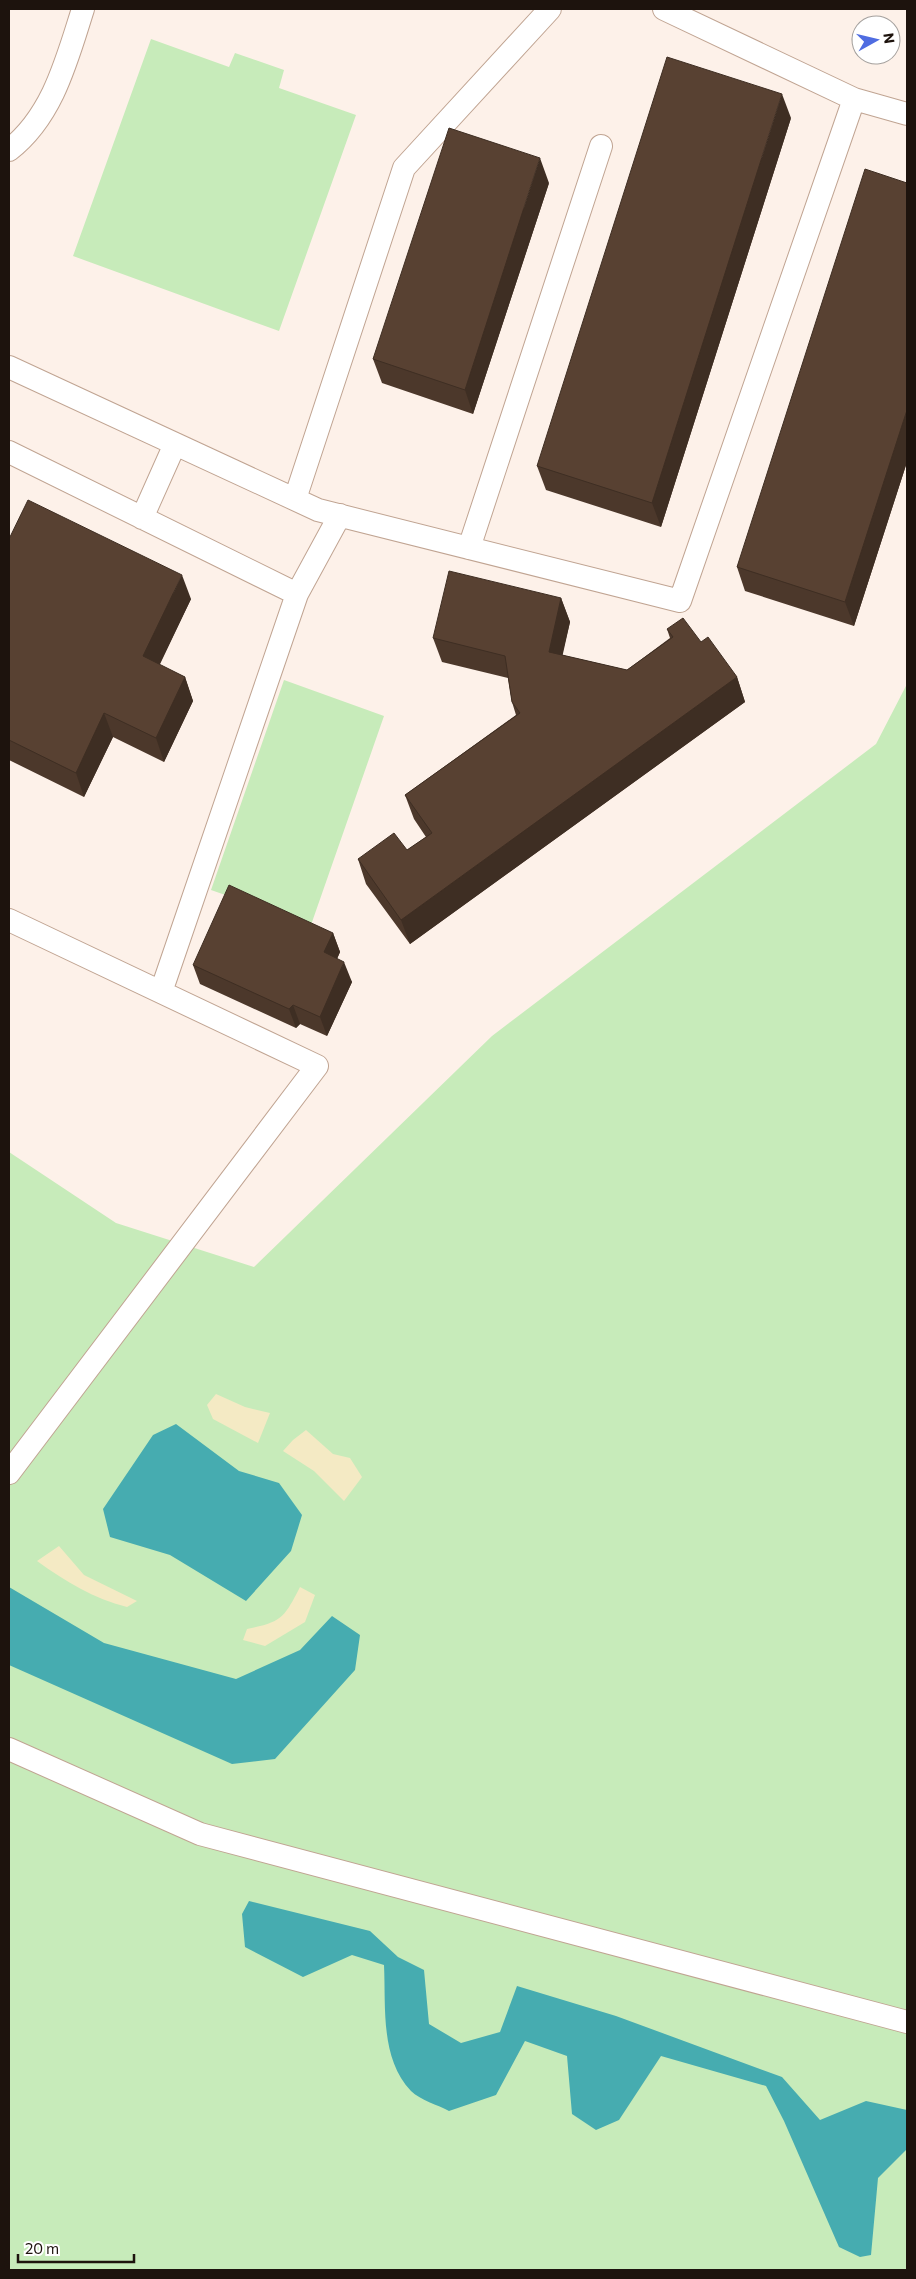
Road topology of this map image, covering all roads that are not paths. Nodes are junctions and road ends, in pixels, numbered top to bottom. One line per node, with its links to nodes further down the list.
1 (83, 9): 7 (lane)
2 (550, 9): 11 (lane)
3 (664, 9): 4 (lane)
4 (854, 99): 5 (lane); 14 (lane)
5 (907, 114)
6 (600, 146): 14 (lane)
7 (9, 150)
8 (9, 368): 9 (lane)
9 (176, 444): 11 (lane); 13 (lane)
10 (9, 452): 13 (lane)
11 (296, 499): 12 (lane)
12 (340, 515): 14 (lane); 15 (lane)
13 (142, 518): 15 (lane)
14 (469, 548)
15 (297, 594): 17 (lane)
16 (9, 920): 17 (lane)
17 (161, 992): 18 (lane)
18 (9, 1473)
19 (9, 1749): 20 (lane)
20 (907, 2022)

